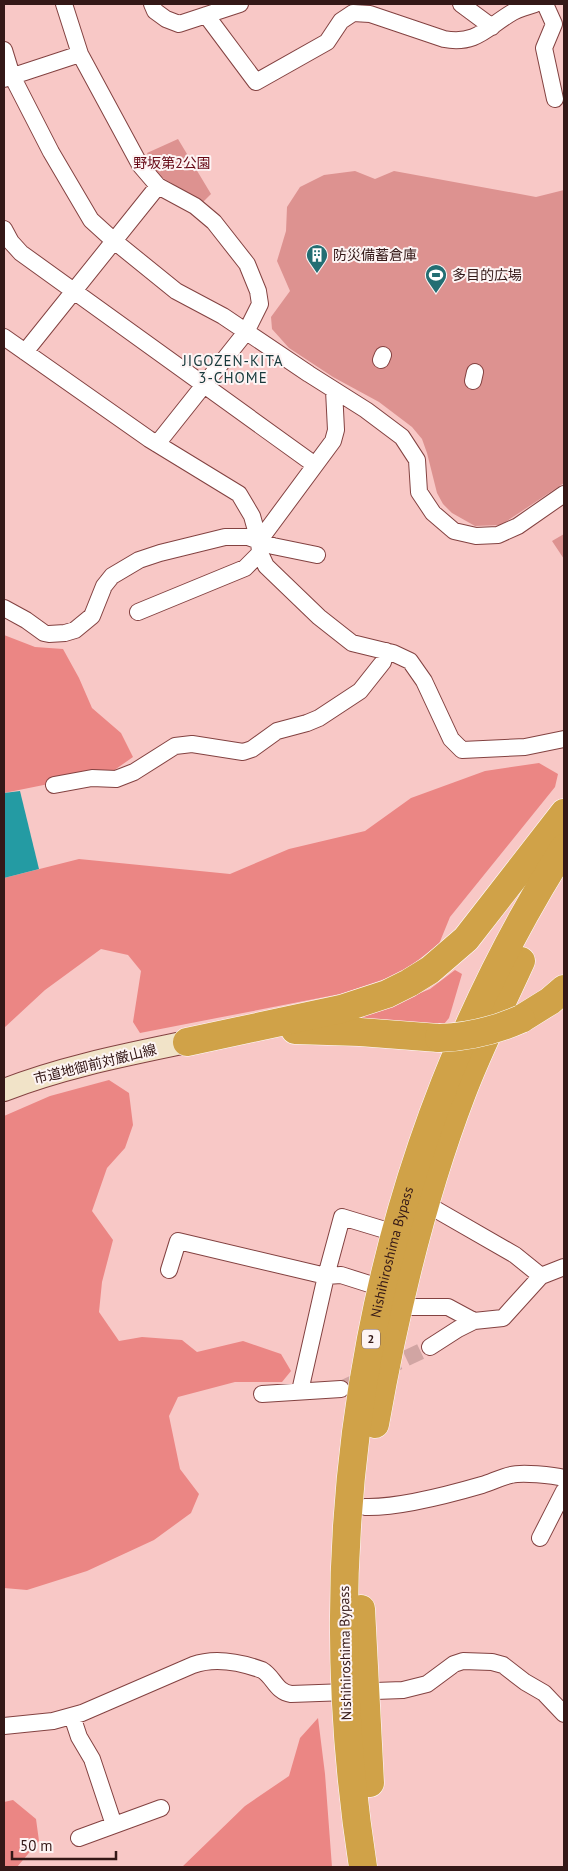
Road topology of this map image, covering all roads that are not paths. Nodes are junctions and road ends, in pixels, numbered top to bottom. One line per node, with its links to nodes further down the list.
1 (64, 4): 10 (street)
2 (152, 4): 7 (street)
3 (240, 4): 7 (street)
4 (462, 4): 8 (street)
5 (535, 4): 8 (street)
6 (545, 4): 12 (street)
7 (206, 15): 8 (street)
8 (492, 27)
9 (4, 50): 11 (street)
10 (80, 54): 11 (street); 13 (street)
11 (8, 78): 15 (street)
12 (555, 99)
13 (158, 186): 15 (street); 17 (street)
14 (4, 228): 16 (street)
15 (113, 240): 16 (street); 17 (street)
16 (73, 291): 19 (street); 20 (street)
17 (246, 332): 20 (street); 21 (street)
18 (4, 337): 19 (street)
19 (25, 352): 22 (street)
20 (204, 385): 22 (street); 23 (street)
21 (334, 390): 23 (street); 24 (street)
22 (157, 444): 25 (street)
23 (315, 465): 25 (street)
24 (564, 494)
25 (259, 547): 26 (street); 27 (street); 28 (street); 29 (street)
26 (317, 555)
27 (4, 608)
28 (145, 613)
29 (386, 651): 30 (street); 31 (street)
30 (564, 739)
31 (54, 786)
32 (564, 813): 36 (highway)
33 (564, 848): 44 (highway, Nishihiroshima Bypass / 2)
34 (564, 884): 38 (highway, Nishihiroshima Bypass / 2)
35 (557, 995): 36 (highway, bridge)
36 (187, 1042): 37 (street, 市道地御前対厳山線)
37 (4, 1090)
38 (424, 1206): 43 (street); 44 (highway, Nishihiroshima Bypass / 2)
39 (385, 1230): 42 (street)
40 (564, 1267): 43 (street)
41 (169, 1270): 42 (street)
42 (326, 1276): 44 (street); 48 (street)
43 (541, 1276): 45 (street)
44 (390, 1298): 45 (street); 52 (highway, Nishihiroshima Bypass / 2); 54 (highway, Nishihiroshima Bypass / 2)
45 (474, 1321): 46 (street)
46 (430, 1347)
47 (341, 1389): 48 (street)
48 (300, 1391): 49 (street)
49 (262, 1394)
50 (564, 1478): 52 (street)
51 (564, 1491): 53 (street)
52 (365, 1507): 54 (highway, Nishihiroshima Bypass / 2)
53 (540, 1538)
54 (355, 1691): 55 (street); 56 (street); 61 (highway, Nishihiroshima Bypass / 2); 62 (highway, Nishihiroshima Bypass / 2)
55 (564, 1714)
56 (72, 1716): 57 (street); 59 (street)
57 (4, 1726)
58 (161, 1808): 59 (street)
59 (114, 1825): 60 (street)
60 (79, 1838)
61 (363, 1867)
62 (381, 1867)

